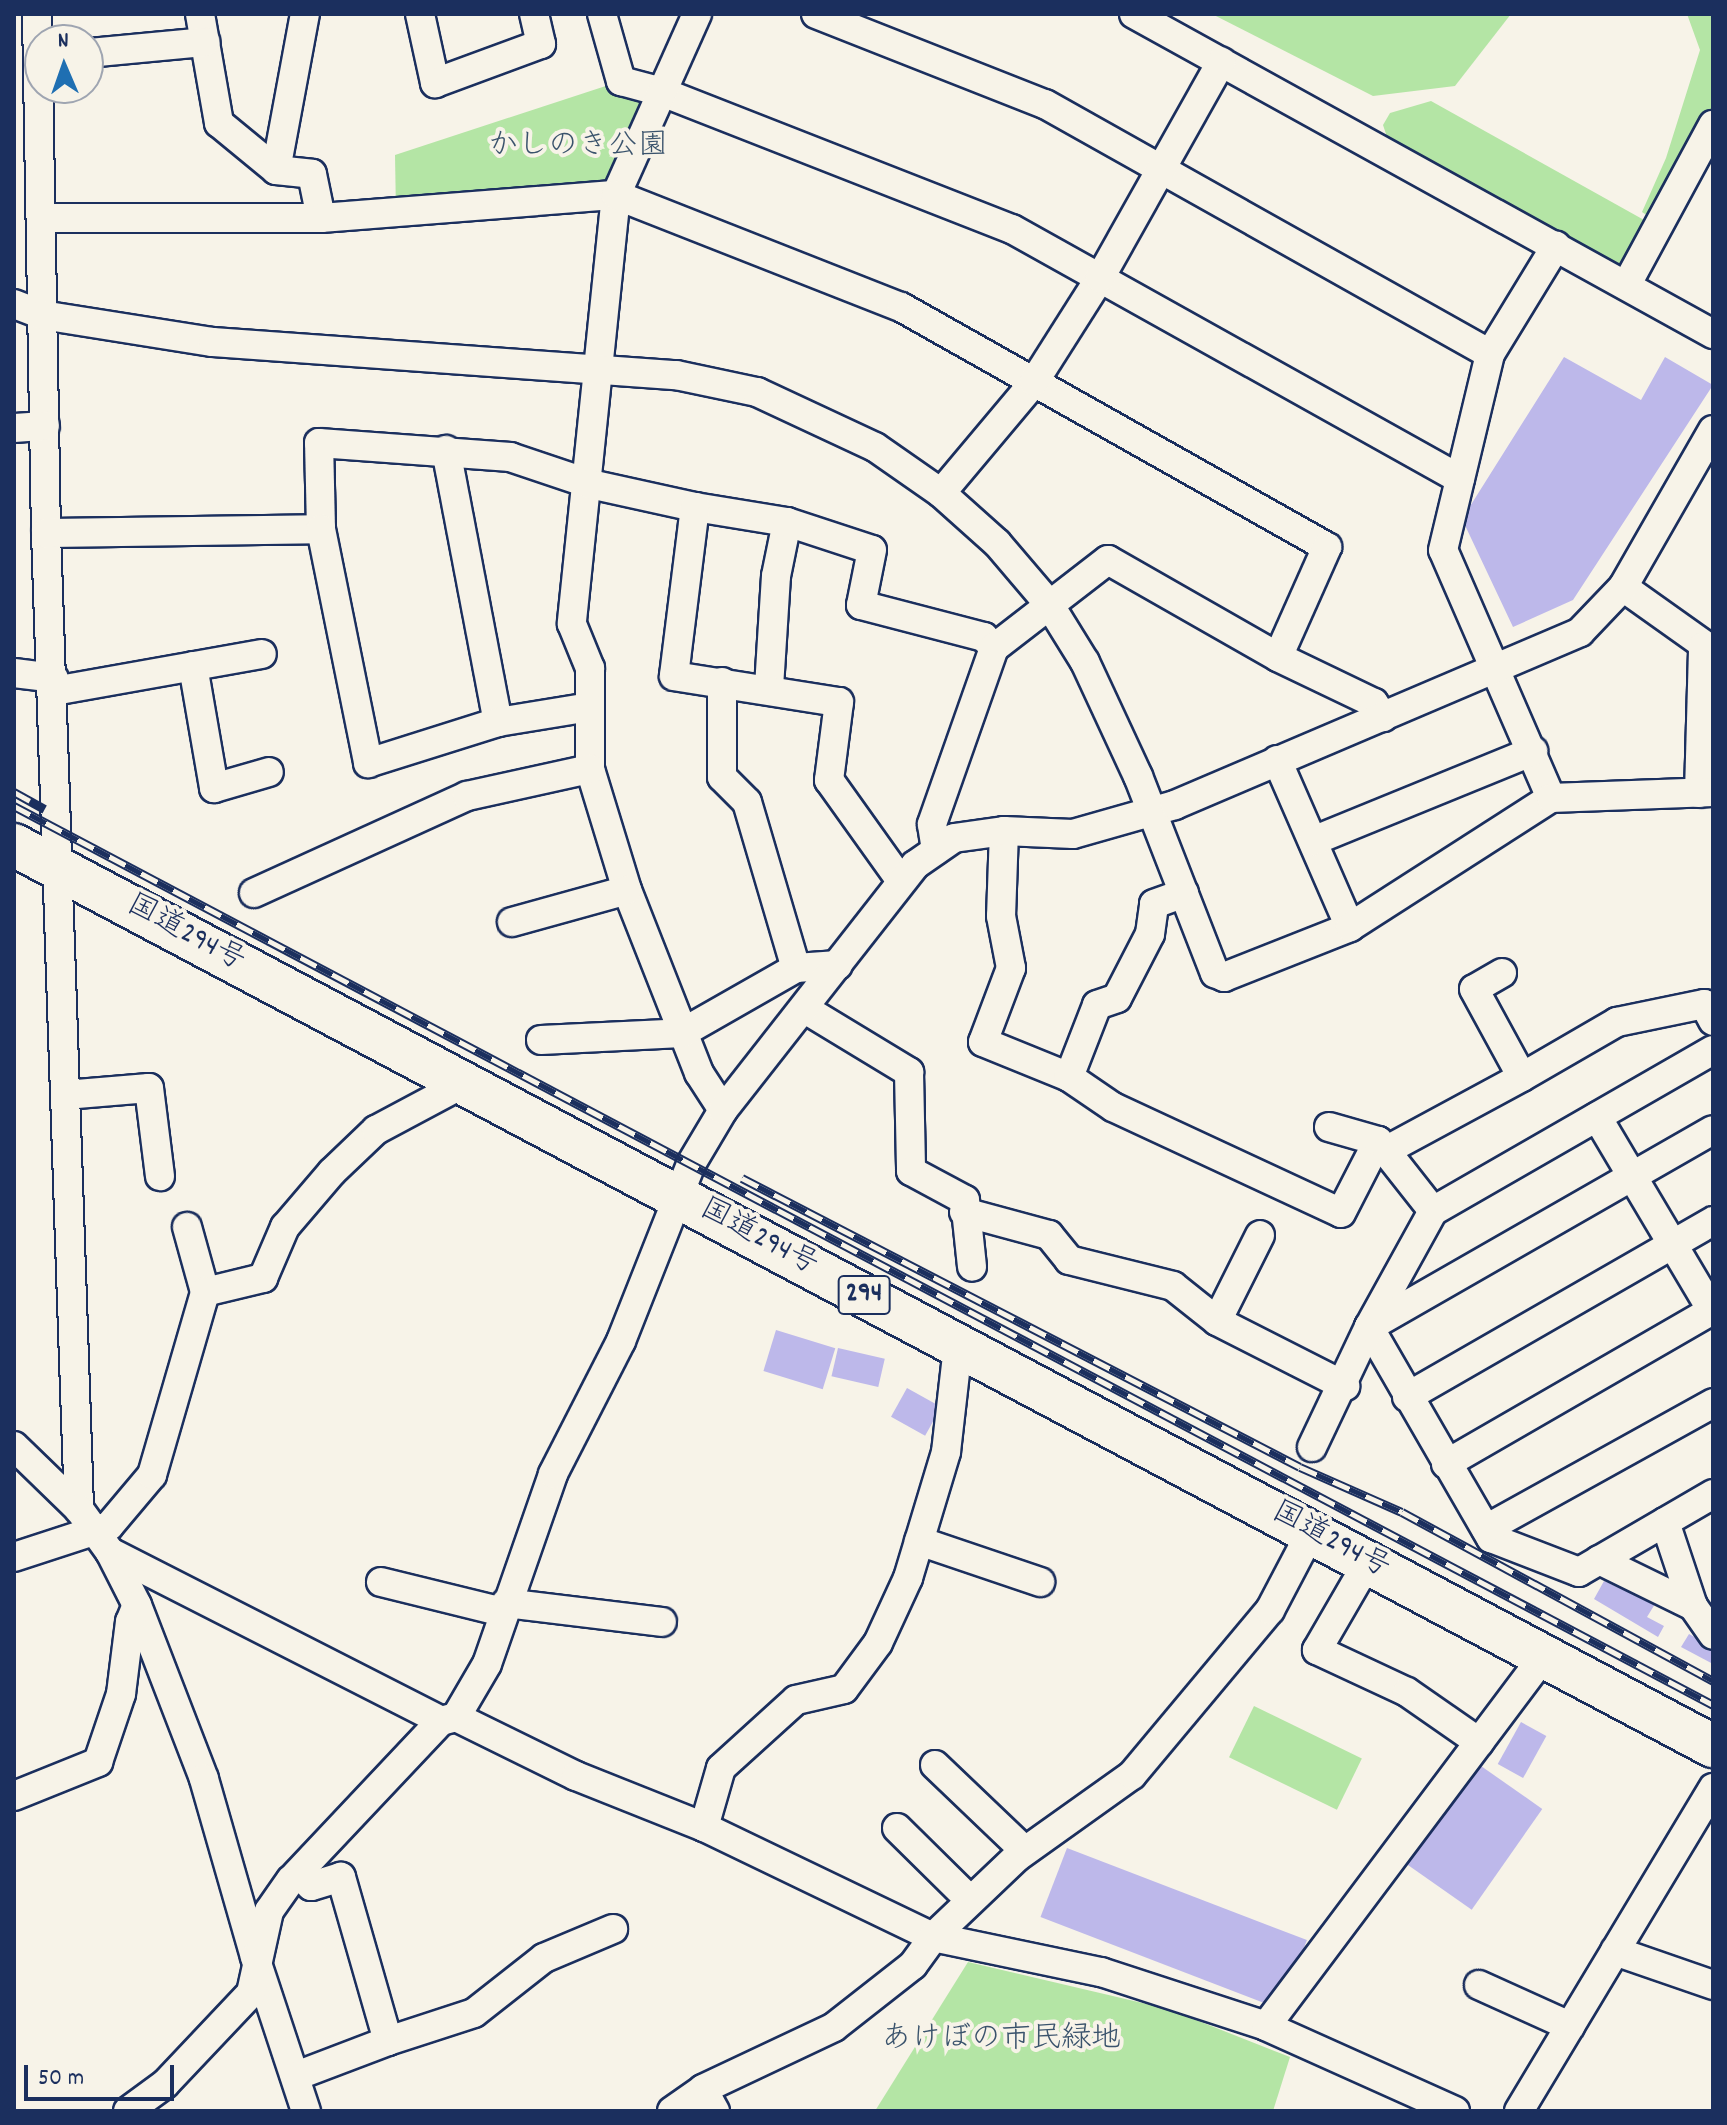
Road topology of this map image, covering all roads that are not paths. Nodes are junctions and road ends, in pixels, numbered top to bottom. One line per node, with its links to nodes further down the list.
1 (200, 14): 9 (street)
2 (305, 14): 16 (street)
3 (420, 14): 4 (street)
4 (534, 14)
5 (602, 14): 12 (street)
6 (697, 14): 12 (street)
7 (816, 14): 15 (street)
8 (1140, 15): 11 (street)
9 (205, 42): 10 (street); 16 (street)
10 (104, 51)
11 (1221, 62): 15 (street); 20 (street)
12 (662, 92): 17 (street); 21 (street)
13 (29, 109): 18 (street)
14 (1713, 125): 22 (street)
15 (1161, 169): 21 (street); 26 (street)
16 (276, 170): 19 (street)
17 (616, 195): 19 (street); 27 (street); 28 (street)
18 (41, 218): 19 (street); 24 (street)
19 (321, 218)
20 (1556, 246): 22 (street); 26 (street)
21 (1100, 278): 28 (street); 33 (street)
22 (1627, 284): 25 (street)
23 (14, 304): 24 (street)
24 (42, 315): 27 (street); 29 (street)
25 (1713, 334)
26 (1490, 354): 33 (street)
27 (596, 367): 34 (street); 35 (street)
28 (1034, 382): 35 (street); 45 (street)
29 (45, 426): 30 (street); 39 (street)
30 (14, 428)
31 (1713, 430): 40 (street)
32 (446, 450): 34 (street); 38 (street); 54 (street)
33 (1460, 479): 47 (street)
34 (590, 484): 36 (street); 52 (street)
35 (941, 493): 41 (street)
36 (695, 507): 37 (street); 49 (street)
37 (787, 522): 42 (street); 51 (street)
38 (321, 529): 39 (street); 54 (street)
39 (46, 533): 50 (street)
40 (1623, 587): 43 (street); 47 (street)
41 (1049, 604): 42 (street); 45 (street); 61 (street)
42 (994, 648): 65 (street)
43 (1708, 649): 59 (street)
44 (262, 654): 46 (street)
45 (1278, 657): 53 (street)
46 (193, 666): 50 (street); 58 (street)
47 (1497, 670): 53 (street); 55 (street)
48 (14, 673): 50 (street)
49 (722, 682): 51 (street); 74 (street)
50 (54, 685): 66 (street)
51 (769, 688): 67 (street)
52 (590, 707): 54 (street); 57 (street)
53 (1383, 717): 56 (street)
54 (498, 722)
55 (1533, 751): 60 (street); 63 (street)
56 (1277, 760): 61 (street); 63 (street)
57 (590, 769): 68 (street); 69 (street)
58 (269, 772)
59 (1706, 793): 60 (street)
60 (1551, 798): 72 (street)
61 (1153, 811): 62 (street); 70 (street)
62 (1004, 831): 65 (street); 81 (street)
63 (1313, 841): 72 (street)
64 (14, 845): 66 (highway, 国道294号 / 294)
65 (936, 850): 67 (street)
66 (58, 869): 83 (highway, 国道294号 / 294); 84 (street)
67 (901, 881): 73 (street)
68 (627, 890): 71 (street); 78 (street)
69 (254, 893)
70 (1184, 893): 72 (street); 81 (street)
71 (512, 922)
72 (1350, 927)
73 (838, 965): 74 (street); 76 (street)
74 (796, 968): 78 (street)
75 (1502, 973): 82 (street)
76 (805, 1009): 85 (street); 94 (street)
77 (1713, 1021): 82 (street)
78 (682, 1033): 79 (street); 85 (street)
79 (541, 1040)
80 (1713, 1050): 86 (street)
81 (1069, 1077): 89 (street)
82 (1522, 1077): 89 (street)
83 (464, 1083): 92 (highway, 国道294号 / 294); 100 (street)
84 (65, 1095): 90 (street); 114 (street)
85 (723, 1110): 92 (street)
86 (1597, 1117): 91 (street); 93 (street)
87 (1329, 1127): 89 (street)
88 (1713, 1130): 91 (street)
89 (1383, 1145): 93 (street)
90 (160, 1176)
91 (1634, 1177): 98 (street); 103 (street)
92 (677, 1195): 104 (highway, 国道294号 / 294); 124 (street)
93 (1433, 1211): 103 (street)
94 (964, 1212): 99 (street); 102 (street)
95 (1713, 1221): 98 (street)
96 (187, 1227): 100 (street)
97 (1260, 1235): 102 (street)
98 (1672, 1244): 101 (street); 106 (street)
99 (972, 1267)
100 (205, 1292): 114 (street)
101 (1713, 1311): 110 (street)
102 (1217, 1321): 105 (street)
103 (1369, 1327): 105 (street); 106 (street)
104 (958, 1346): 115 (highway, 国道294号 / 294); 116 (street)
105 (1345, 1386): 109 (street)
106 (1407, 1397): 110 (street)
107 (1713, 1403): 113 (street)
108 (14, 1446): 114 (street)
109 (1312, 1447)
110 (1446, 1464): 113 (street)
111 (1713, 1494): 112 (street)
112 (1665, 1522): 118 (street); 123 (street)
113 (1486, 1529): 118 (street)
114 (94, 1531): 117 (street); 122 (street); 128 (street)
115 (1311, 1532): 119 (highway, 国道294号 / 294); 136 (street)
116 (919, 1541): 121 (street); 134 (street)
117 (14, 1557)
118 (1599, 1560): 123 (street)
119 (1368, 1562): 127 (highway, 国道294号 / 294); 129 (street)
120 (381, 1582): 124 (street)
121 (1040, 1582)
122 (137, 1605): 133 (street); 142 (street)
123 (1693, 1606): 126 (street)
124 (504, 1608): 125 (street); 128 (street)
125 (662, 1622)
126 (1713, 1635)
127 (1544, 1656): 129 (street); 130 (highway, 国道294号 / 294)
128 (448, 1719): 134 (street); 137 (street)
129 (1479, 1742): 145 (street)
130 (1713, 1746)
131 (935, 1765): 136 (street)
132 (1713, 1788): 141 (street)
133 (14, 1796)
134 (704, 1827): 140 (street)
135 (897, 1828): 138 (street)
136 (1025, 1851): 138 (street)
137 (298, 1873): 142 (street); 147 (street)
138 (968, 1898): 140 (street)
139 (613, 1929): 147 (street)
140 (933, 1937): 145 (street); 149 (street)
141 (1615, 1951): 144 (street); 146 (street)
142 (255, 1957): 148 (street); 150 (street)
143 (1479, 1985): 146 (street)
144 (1713, 1985)
145 (1266, 2026): 153 (street)
146 (1570, 2026): 154 (street)
147 (388, 2041): 148 (street)
148 (296, 2076): 151 (street)
149 (709, 2100): 152 (street)
150 (128, 2111)
151 (306, 2111)
152 (672, 2111)
153 (1455, 2111)
154 (1519, 2111)

